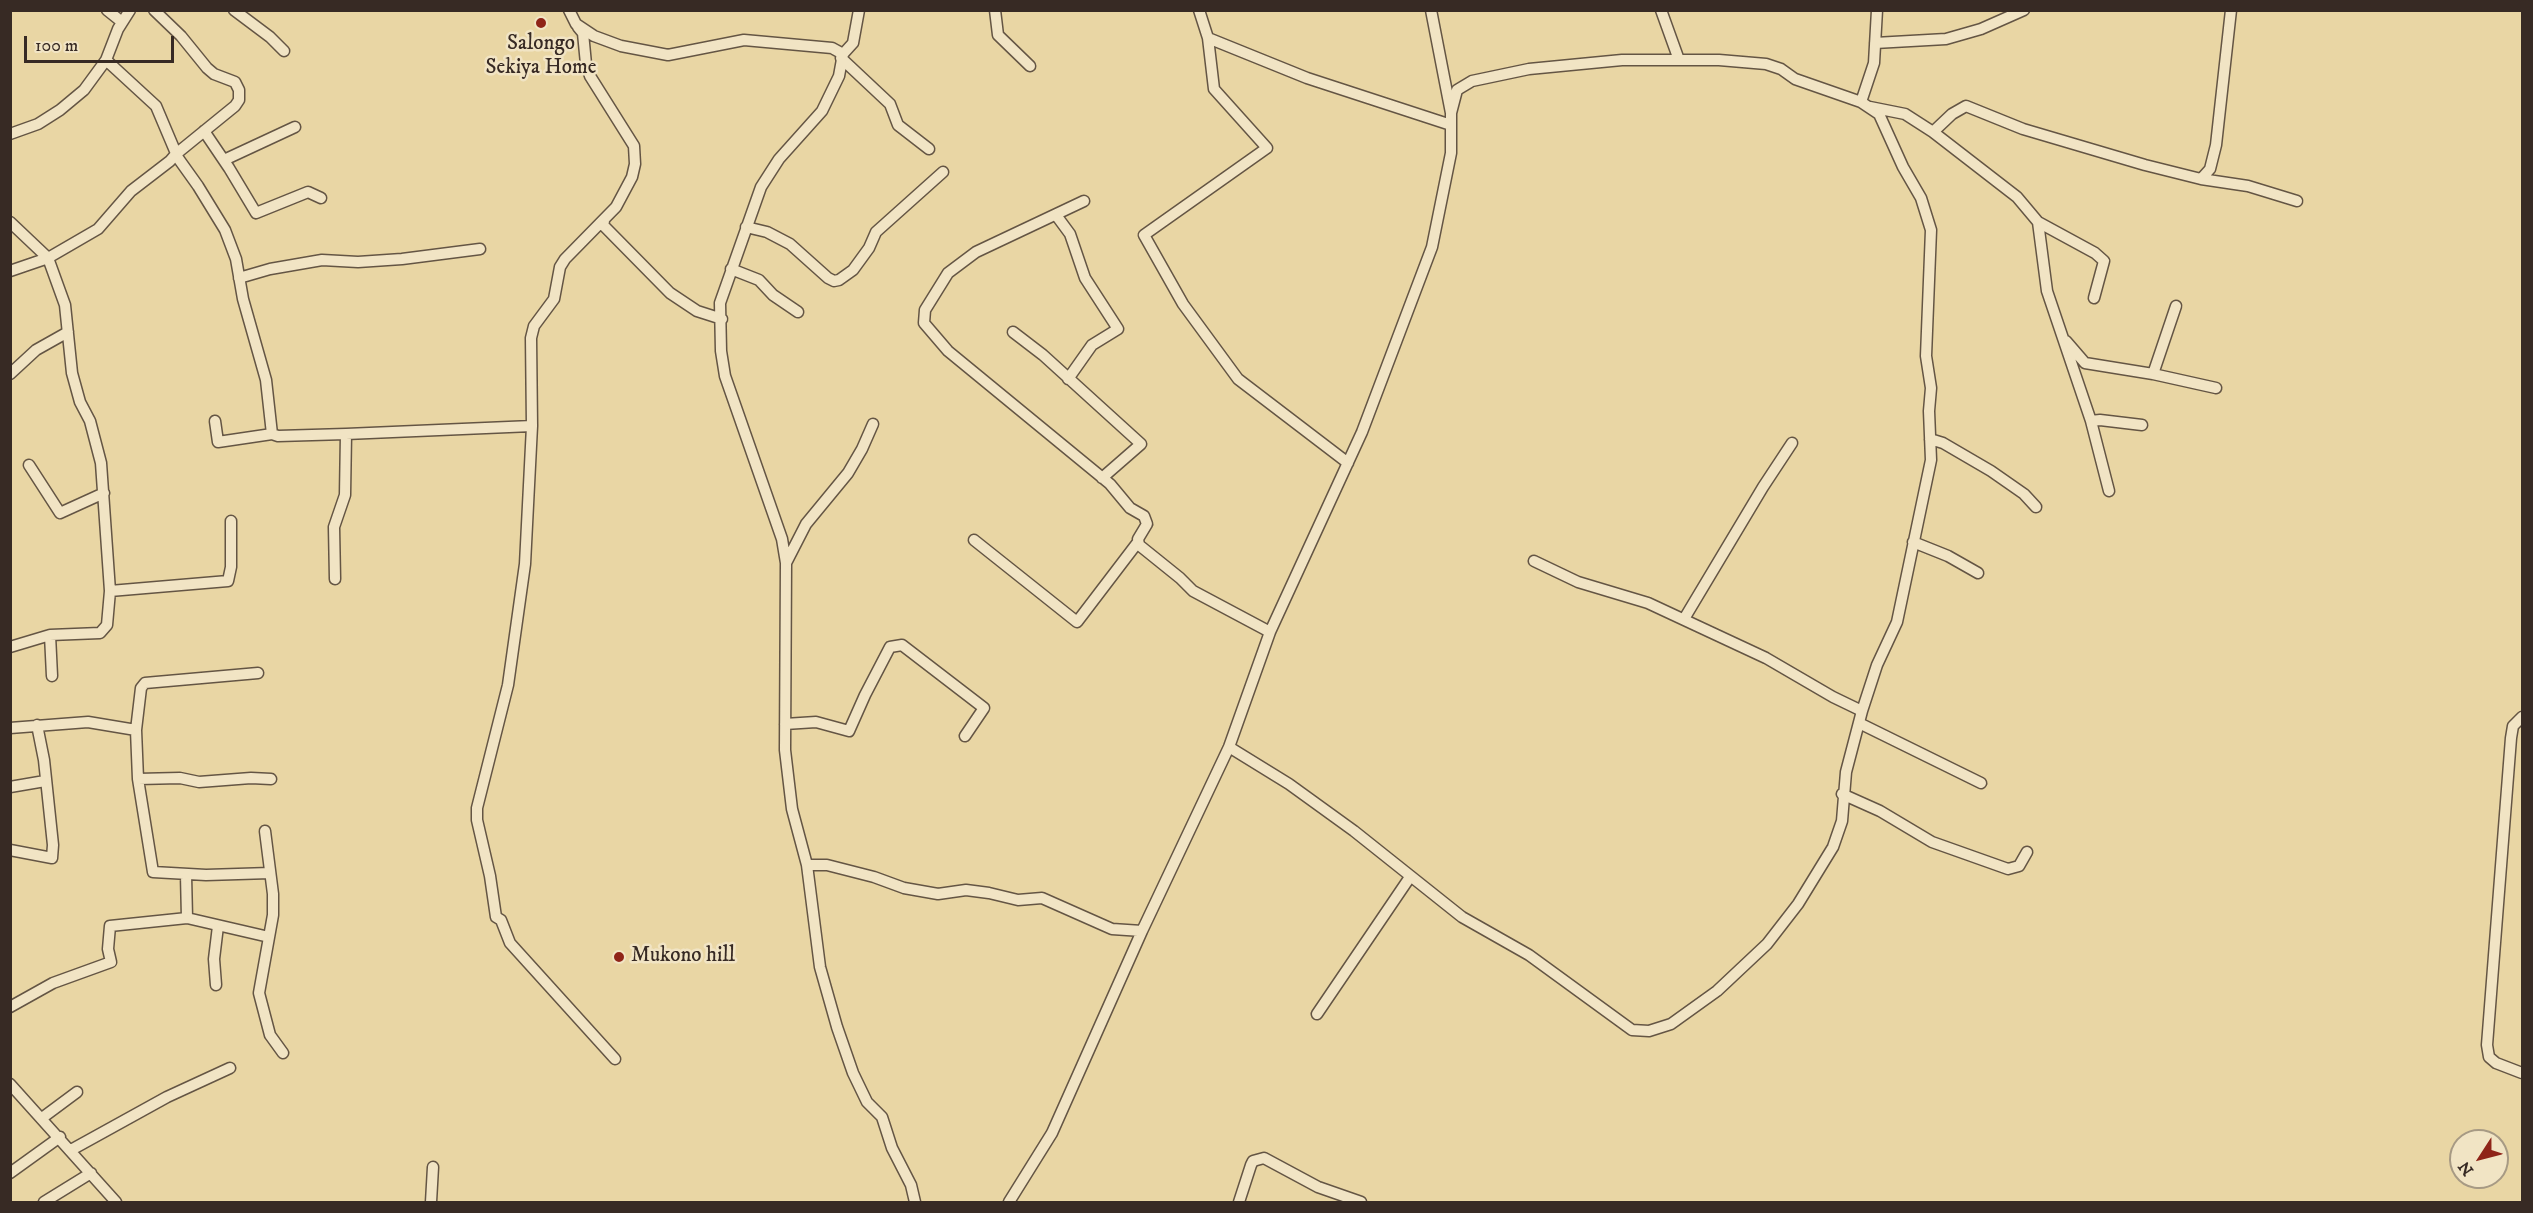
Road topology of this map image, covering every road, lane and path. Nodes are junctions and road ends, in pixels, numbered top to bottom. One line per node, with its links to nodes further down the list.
1 (107, 10): 14 (street)
2 (130, 10): 14 (street)
3 (154, 10): 27 (street)
4 (234, 10): 18 (street)
5 (569, 10): 15 (street)
6 (859, 10): 19 (street)
7 (995, 10): 22 (street)
8 (1199, 10): 16 (street)
9 (1431, 10): 24 (street)
10 (1660, 10): 21 (street)
11 (1876, 10): 17 (street)
12 (2024, 10): 17 (street)
13 (2231, 10): 34 (street)
14 (122, 22): 20 (street)
15 (576, 24): 19 (street); 39 (street)
16 (1208, 38): 25 (street); 70 (street)
17 (1875, 43): 23 (street)
18 (284, 51)
19 (842, 56): 30 (street); 42 (street)
20 (106, 60): 29 (street); 31 (street)
21 (1679, 60): 23 (street); 24 (street)
22 (1030, 66)
23 (1865, 104): 28 (street); 68 (street)
24 (1451, 113): 25 (street)
25 (1451, 125): 70 (street)
26 (295, 127): 32 (street)
27 (204, 132): 31 (street); 32 (street)
28 (1933, 132): 34 (street); 41 (street)
29 (10, 134)
30 (929, 149)
31 (176, 154): 44 (street); 47 (street)
32 (224, 160): 35 (street)
33 (944, 172): 42 (street)
34 (2202, 179): 37 (street)
35 (321, 198)
36 (1084, 201): 38 (street)
37 (2297, 201)
38 (1056, 215): 59 (street); 72 (street)
39 (604, 221): 51 (street); 65 (street)
40 (10, 222): 44 (street)
41 (2038, 222): 48 (street); 54 (street)
42 (746, 227): 45 (street)
43 (480, 249): 47 (street)
44 (48, 258): 46 (street); 52 (street)
45 (731, 269): 50 (street); 51 (street)
46 (10, 271)
47 (239, 278): 66 (street)
48 (2094, 297)
49 (2176, 306): 57 (street)
50 (798, 312)
51 (722, 319): 81 (street)
52 (68, 332): 56 (street); 74 (street)
53 (1013, 332): 59 (street)
54 (2062, 337): 55 (street); 58 (street)
55 (2085, 363): 57 (street); 58 (street)
56 (10, 374)
57 (2153, 374): 60 (street)
58 (2076, 377): 62 (street)
59 (1068, 379): 72 (street)
60 (2216, 388)
61 (215, 421): 66 (street)
62 (2091, 421): 64 (street); 73 (street)
63 (873, 424): 81 (street)
64 (2142, 425)
65 (532, 426): 67 (street); 121 (street)
66 (272, 434): 67 (street)
67 (346, 434): 83 (street)
68 (1930, 439): 75 (street); 79 (street)
69 (1792, 443): 85 (street)
70 (1348, 463): 86 (street)
71 (29, 465): 74 (street)
72 (1102, 478): 78 (street)
73 (2109, 491)
74 (104, 493): 84 (street)
75 (2036, 507)
76 (231, 521): 84 (street)
77 (975, 540): 78 (street)
78 (1138, 542): 86 (street)
79 (1913, 542): 82 (street); 91 (street)
80 (1534, 561): 85 (street)
81 (786, 563): 94 (street)
82 (1978, 573)
83 (335, 579)
84 (110, 591): 87 (street)
85 (1684, 619): 91 (street)
86 (1270, 632): 99 (street)
87 (50, 635): 88 (street); 90 (street)
88 (10, 647)
89 (258, 673): 97 (street)
90 (52, 676)
91 (1862, 711): 93 (street)
92 (2523, 717): 123 (street)
93 (1859, 723): 103 (street); 105 (street)
94 (785, 724): 98 (street); 109 (street)
95 (37, 725): 96 (street); 97 (street); 102 (street)
96 (10, 728)
97 (136, 730): 100 (street)
98 (965, 736)
99 (1229, 747): 112 (street); 115 (street)
100 (138, 779): 101 (street); 111 (street)
101 (271, 779)
102 (45, 781): 104 (street); 107 (street)
103 (1980, 783)
104 (10, 787)
105 (1842, 794): 108 (street); 112 (street)
106 (265, 831): 110 (street)
107 (10, 850)
108 (2027, 852)
109 (807, 865): 115 (street); 135 (street)
110 (270, 873): 111 (street); 116 (street)
111 (186, 875): 113 (street)
112 (1410, 877): 119 (street)
113 (187, 918): 114 (street); 118 (street)
114 (218, 926): 116 (street); 117 (street)
115 (1142, 931): 136 (street)
116 (269, 937): 120 (street)
117 (216, 985)
118 (10, 1007)
119 (1317, 1014)
120 (283, 1053)
121 (615, 1059)
122 (230, 1068): 128 (street)
123 (2523, 1073)
124 (10, 1084): 126 (street)
125 (77, 1092): 126 (street)
126 (42, 1118): 127 (street)
127 (60, 1137): 128 (street); 130 (street)
128 (71, 1150): 131 (street)
129 (434, 1167): 134 (street)
130 (10, 1173)
131 (91, 1173): 132 (street); 133 (street)
132 (44, 1203)
133 (116, 1203)
134 (431, 1203)
135 (915, 1203)
136 (1009, 1203)
137 (1239, 1203): 138 (street)
138 (1360, 1203)

